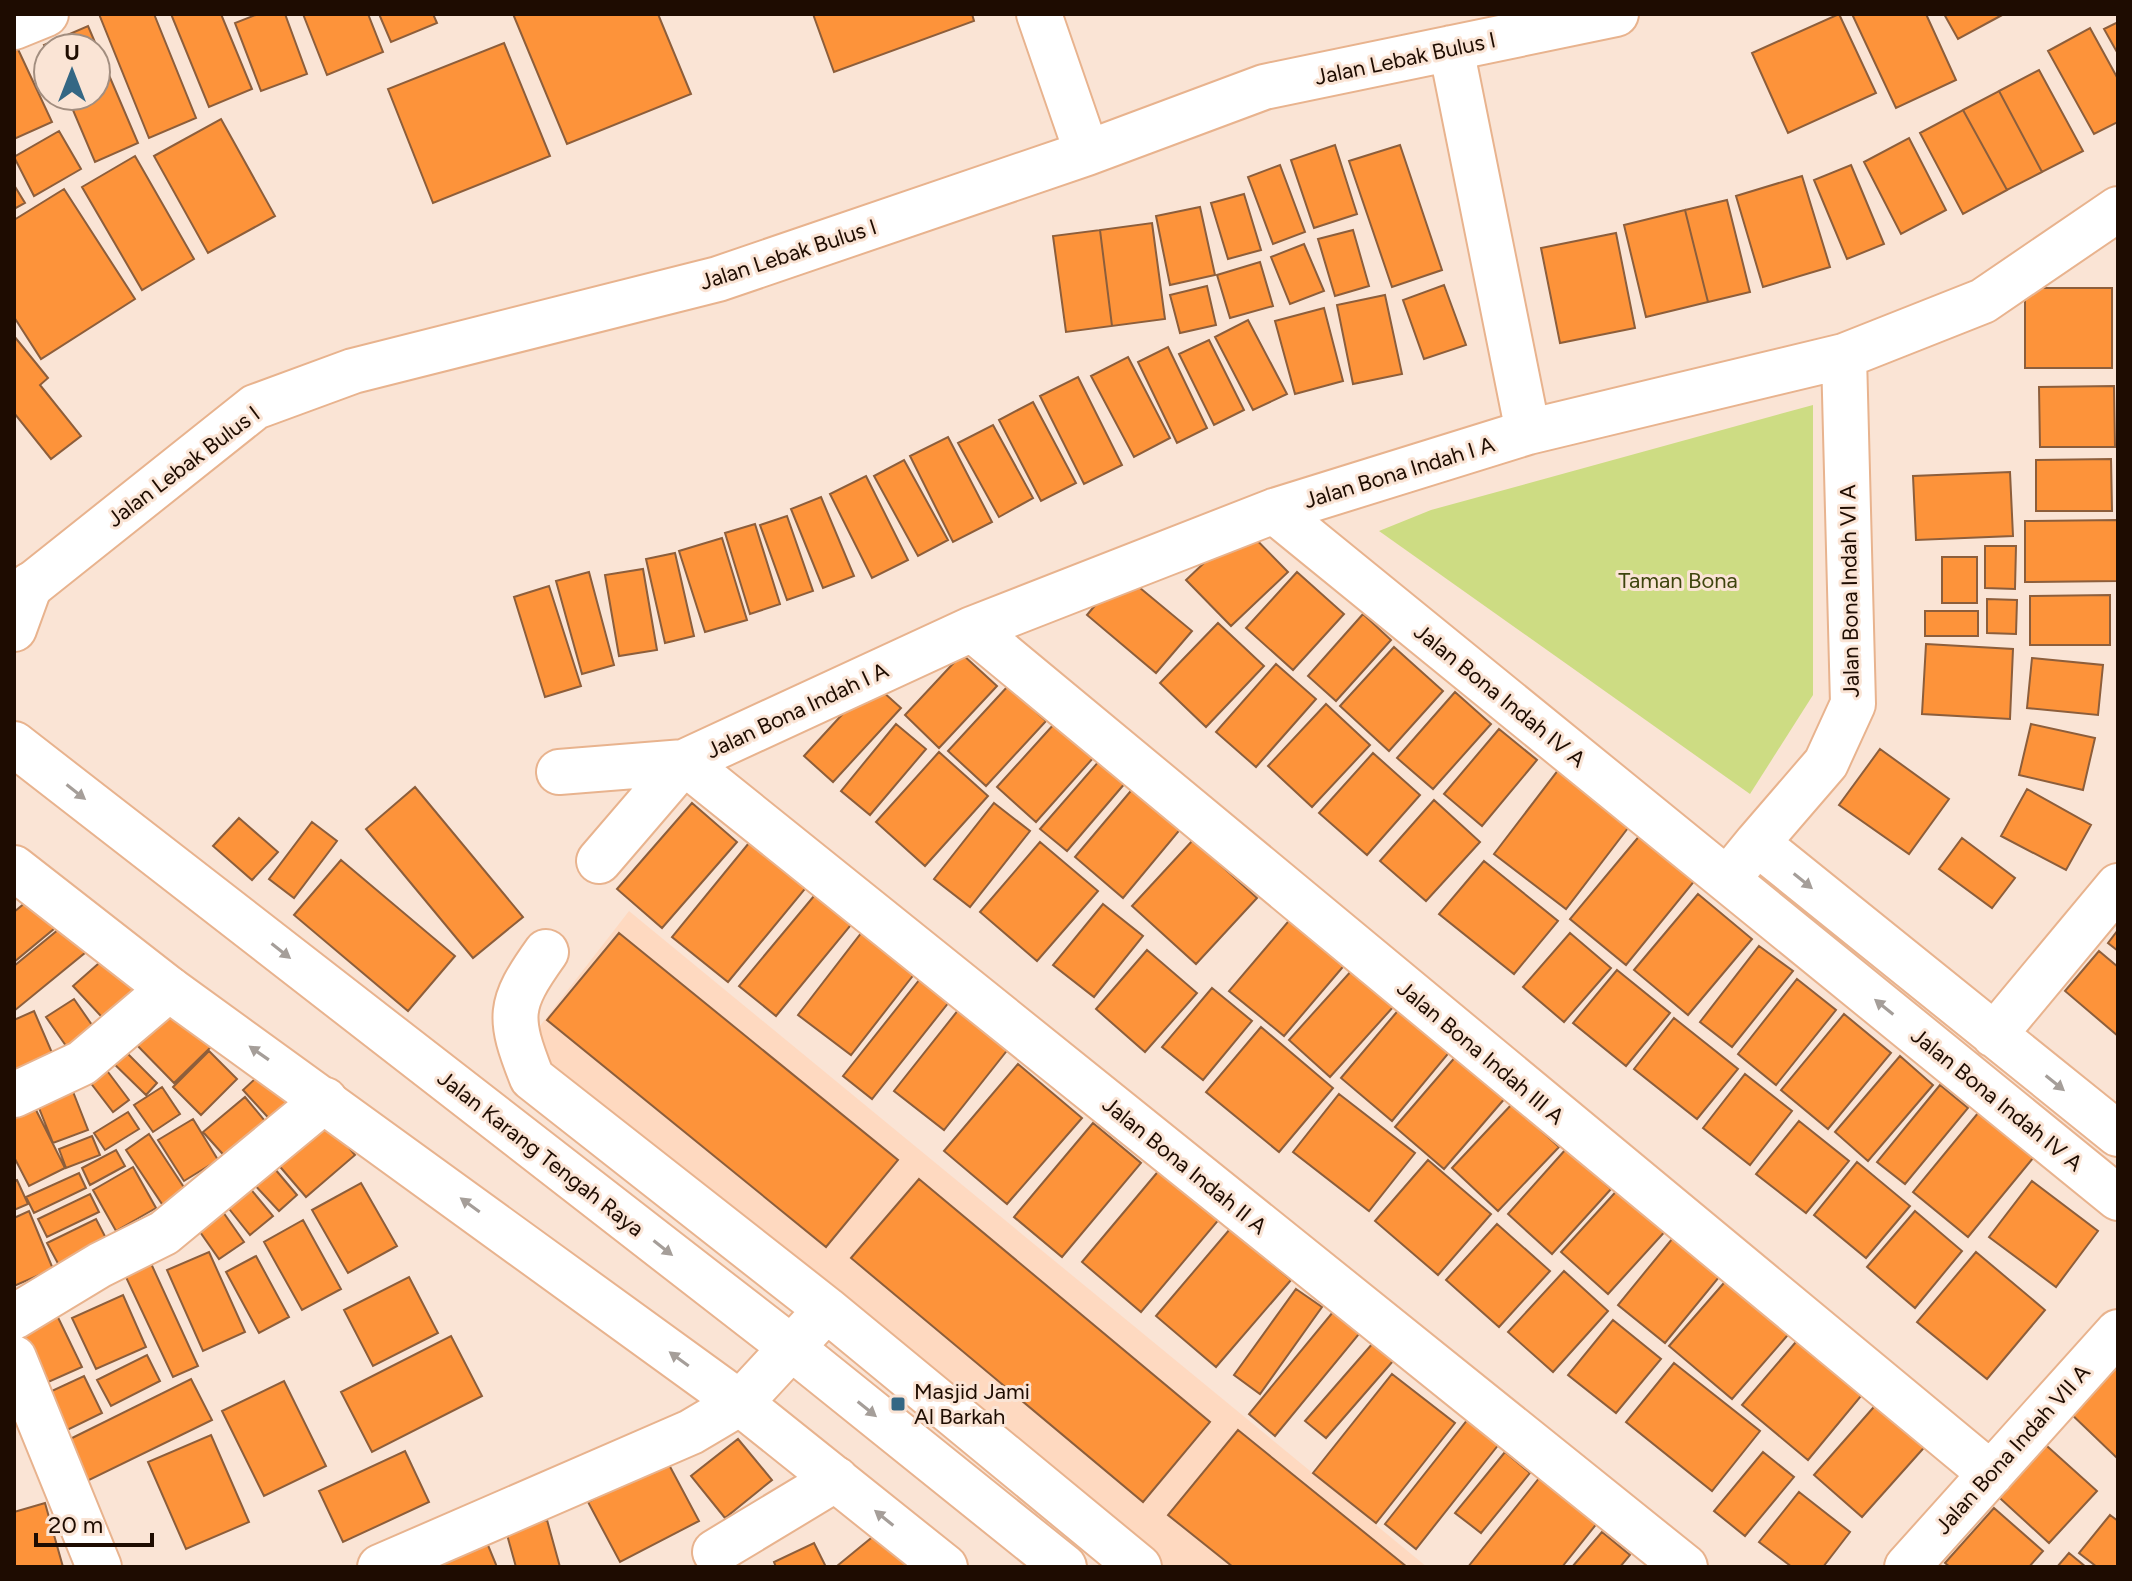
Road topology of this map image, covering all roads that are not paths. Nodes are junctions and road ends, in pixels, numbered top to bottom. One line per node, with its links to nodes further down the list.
1 (46, 14): 4 (street)
2 (1039, 14): 6 (street)
3 (1616, 14): 5 (street, Jalan Lebak Bulus I)
4 (14, 27)
5 (1451, 48): 6 (street, Jalan Lebak Bulus I); 9 (street)
6 (1087, 153): 11 (street, Jalan Lebak Bulus I)
7 (2118, 209): 8 (street, Jalan Bona Indah I A)
8 (1844, 356): 9 (street, Jalan Bona Indah I A); 17 (street, Jalan Bona Indah VI A)
9 (1528, 432): 10 (street, Jalan Bona Indah I A)
10 (1274, 511): 13 (street, Jalan Bona Indah I A); 20 (street, Jalan Bona Indah IV A)
11 (22, 592): 12 (street)
12 (14, 629)
13 (972, 629): 15 (street, Jalan Bona Indah I A); 35 (street, Jalan Bona Indah III A)
14 (16, 738): 32 (street, Jalan Karang Tengah Raya, one-way to 32)
15 (684, 762): 16 (street, Jalan Bona Indah I A); 16 (street, Jalan Bona Indah I A); 43 (street, Jalan Bona Indah II A)
16 (634, 820): 18 (street, Jalan Bona Indah I A)
17 (1757, 843): 20 (street); 24 (street, one-way to 24)
18 (599, 861)
19 (14, 868): 23 (street)
20 (1727, 879): 28 (street, Jalan Bona Indah IV A, one-way to 20)
21 (2118, 886): 24 (street)
22 (546, 952): 29 (street)
23 (169, 989): 25 (street); 26 (street, one-way to 23)
24 (1994, 1035): 27 (street, one-way to 27)
25 (14, 1095)
26 (325, 1100): 30 (street); 34 (street, one-way to 26)
27 (2118, 1134)
28 (2118, 1198)
29 (826, 1309): 32 (street); 42 (street)
30 (14, 1317)
31 (2118, 1332): 35 (street, Jalan Bona Indah VII A)
32 (793, 1349): 34 (street); 41 (street, Jalan Karang Tengah Raya, one-way to 41)
33 (14, 1358): 38 (street)
34 (740, 1403): 36 (street); 39 (street)
35 (1991, 1474): 44 (street, Jalan Bona Indah VII A)
36 (836, 1479): 37 (street); 40 (street, one-way to 36)
37 (715, 1552)
38 (99, 1567)
39 (380, 1567)
40 (945, 1567)
41 (1064, 1567)
42 (1139, 1567)
43 (1685, 1567)
44 (1907, 1567)

